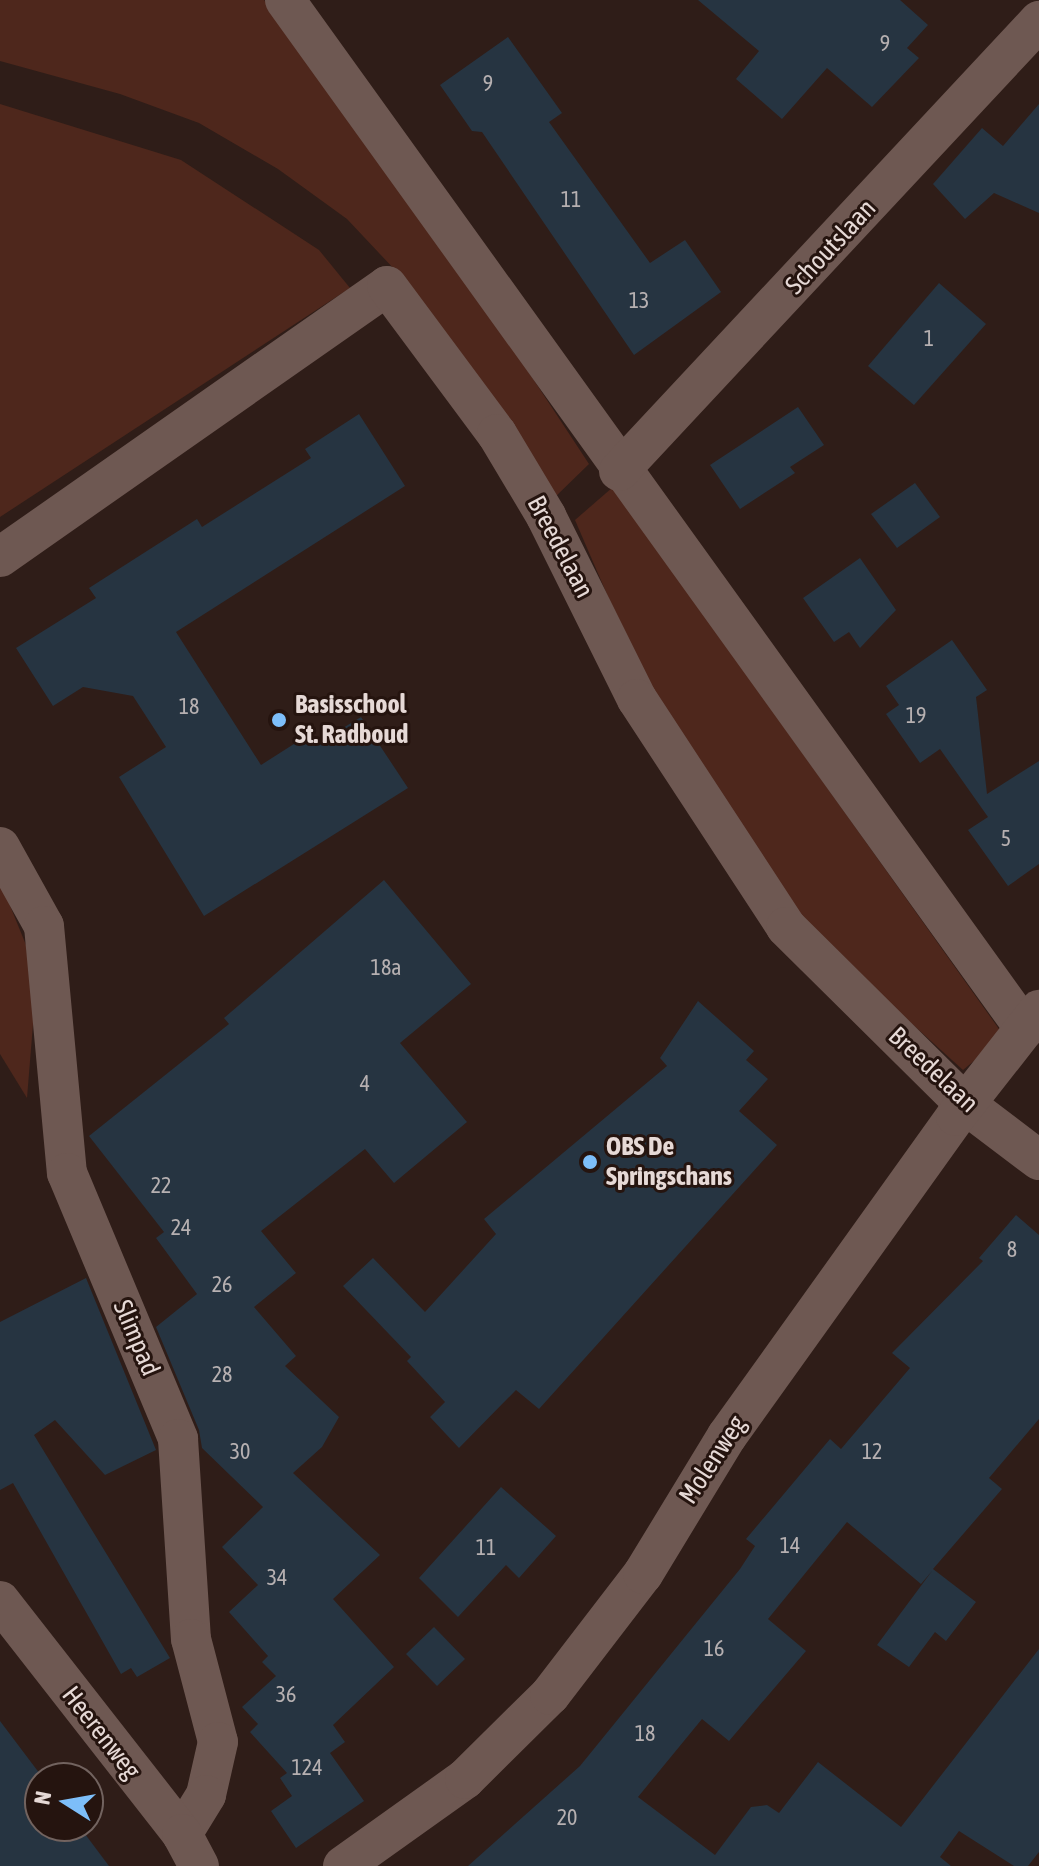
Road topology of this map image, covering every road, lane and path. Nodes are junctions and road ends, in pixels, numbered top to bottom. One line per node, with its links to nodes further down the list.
1 (285, 0): 3 (street)
2 (1039, 21): 3 (street, Schoutslaan)
3 (619, 471): 6 (street)
4 (0, 557): 7 (street, Breedelaan)
5 (0, 847): 10 (street, Slimpad)
6 (1032, 1020): 7 (street, Molenweg)
7 (965, 1104): 8 (street, Breedelaan); 11 (street, Molenweg)
8 (1039, 1160)
9 (0, 1601): 10 (street, Heerenweg)
10 (191, 1850)
11 (343, 1866)

